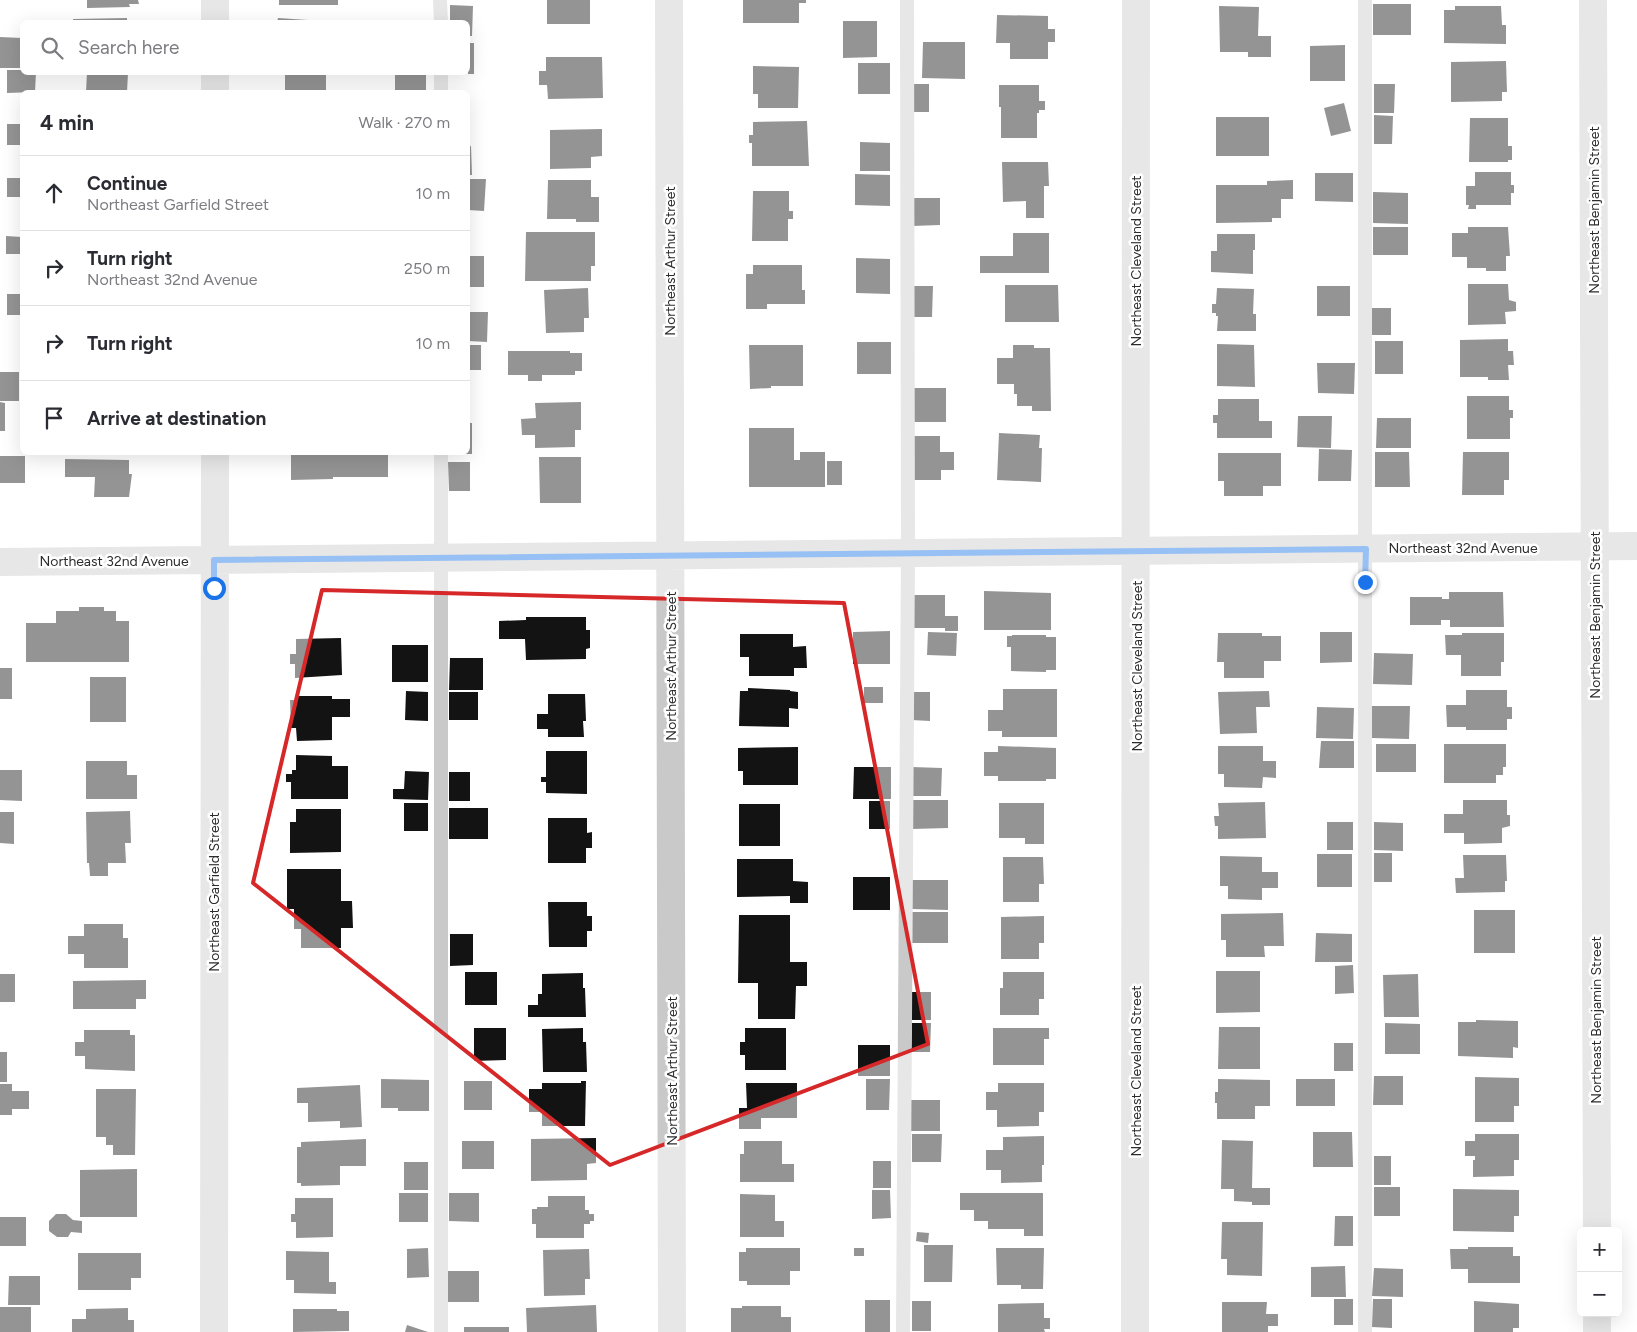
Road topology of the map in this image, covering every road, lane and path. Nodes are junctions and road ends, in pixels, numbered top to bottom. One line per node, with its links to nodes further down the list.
1 (214, 0): 8 (street)
2 (440, 0): 9 (lane)
3 (669, 0): 21 (street, Northeast Arthur Street)
4 (906, 0): 20 (lane)
5 (1136, 0): 19 (street, Northeast Cleveland Street)
6 (1365, 0): 18 (lane)
7 (1593, 0): 17 (street, Northeast Benjamin Street)
8 (214, 20)
9 (440, 20)
10 (214, 75): 12 (street)
11 (441, 75): 13 (lane)
12 (214, 90)
13 (441, 90)
14 (214, 455): 23 (street, Northeast Garfield Street)
15 (442, 455): 22 (lane)
16 (1637, 546): 17 (street, Northeast 32nd Avenue)
17 (1594, 547): 18 (street, Northeast 32nd Avenue); 25 (street, Northeast Benjamin Street)
18 (1366, 549): 19 (street, Northeast 32nd Avenue); 32 (lane)
19 (1137, 551): 20 (street, Northeast 32nd Avenue); 31 (street, Northeast Cleveland Street)
20 (908, 554): 21 (street, Northeast 32nd Avenue); 30 (lane)
21 (671, 556): 22 (street, Northeast 32nd Avenue); 29 (street, Northeast Arthur Street)
22 (442, 558): 23 (street, Northeast 32nd Avenue); 28 (lane)
23 (214, 560): 24 (street, Northeast 32nd Avenue); 27 (street, Northeast Garfield Street)
24 (0, 562)
25 (1597, 1227)
26 (1597, 1317): 33 (street)
27 (214, 1332)
28 (441, 1332)
29 (672, 1332)
30 (903, 1332)
31 (1135, 1332)
32 (1365, 1332)
33 (1597, 1332)

